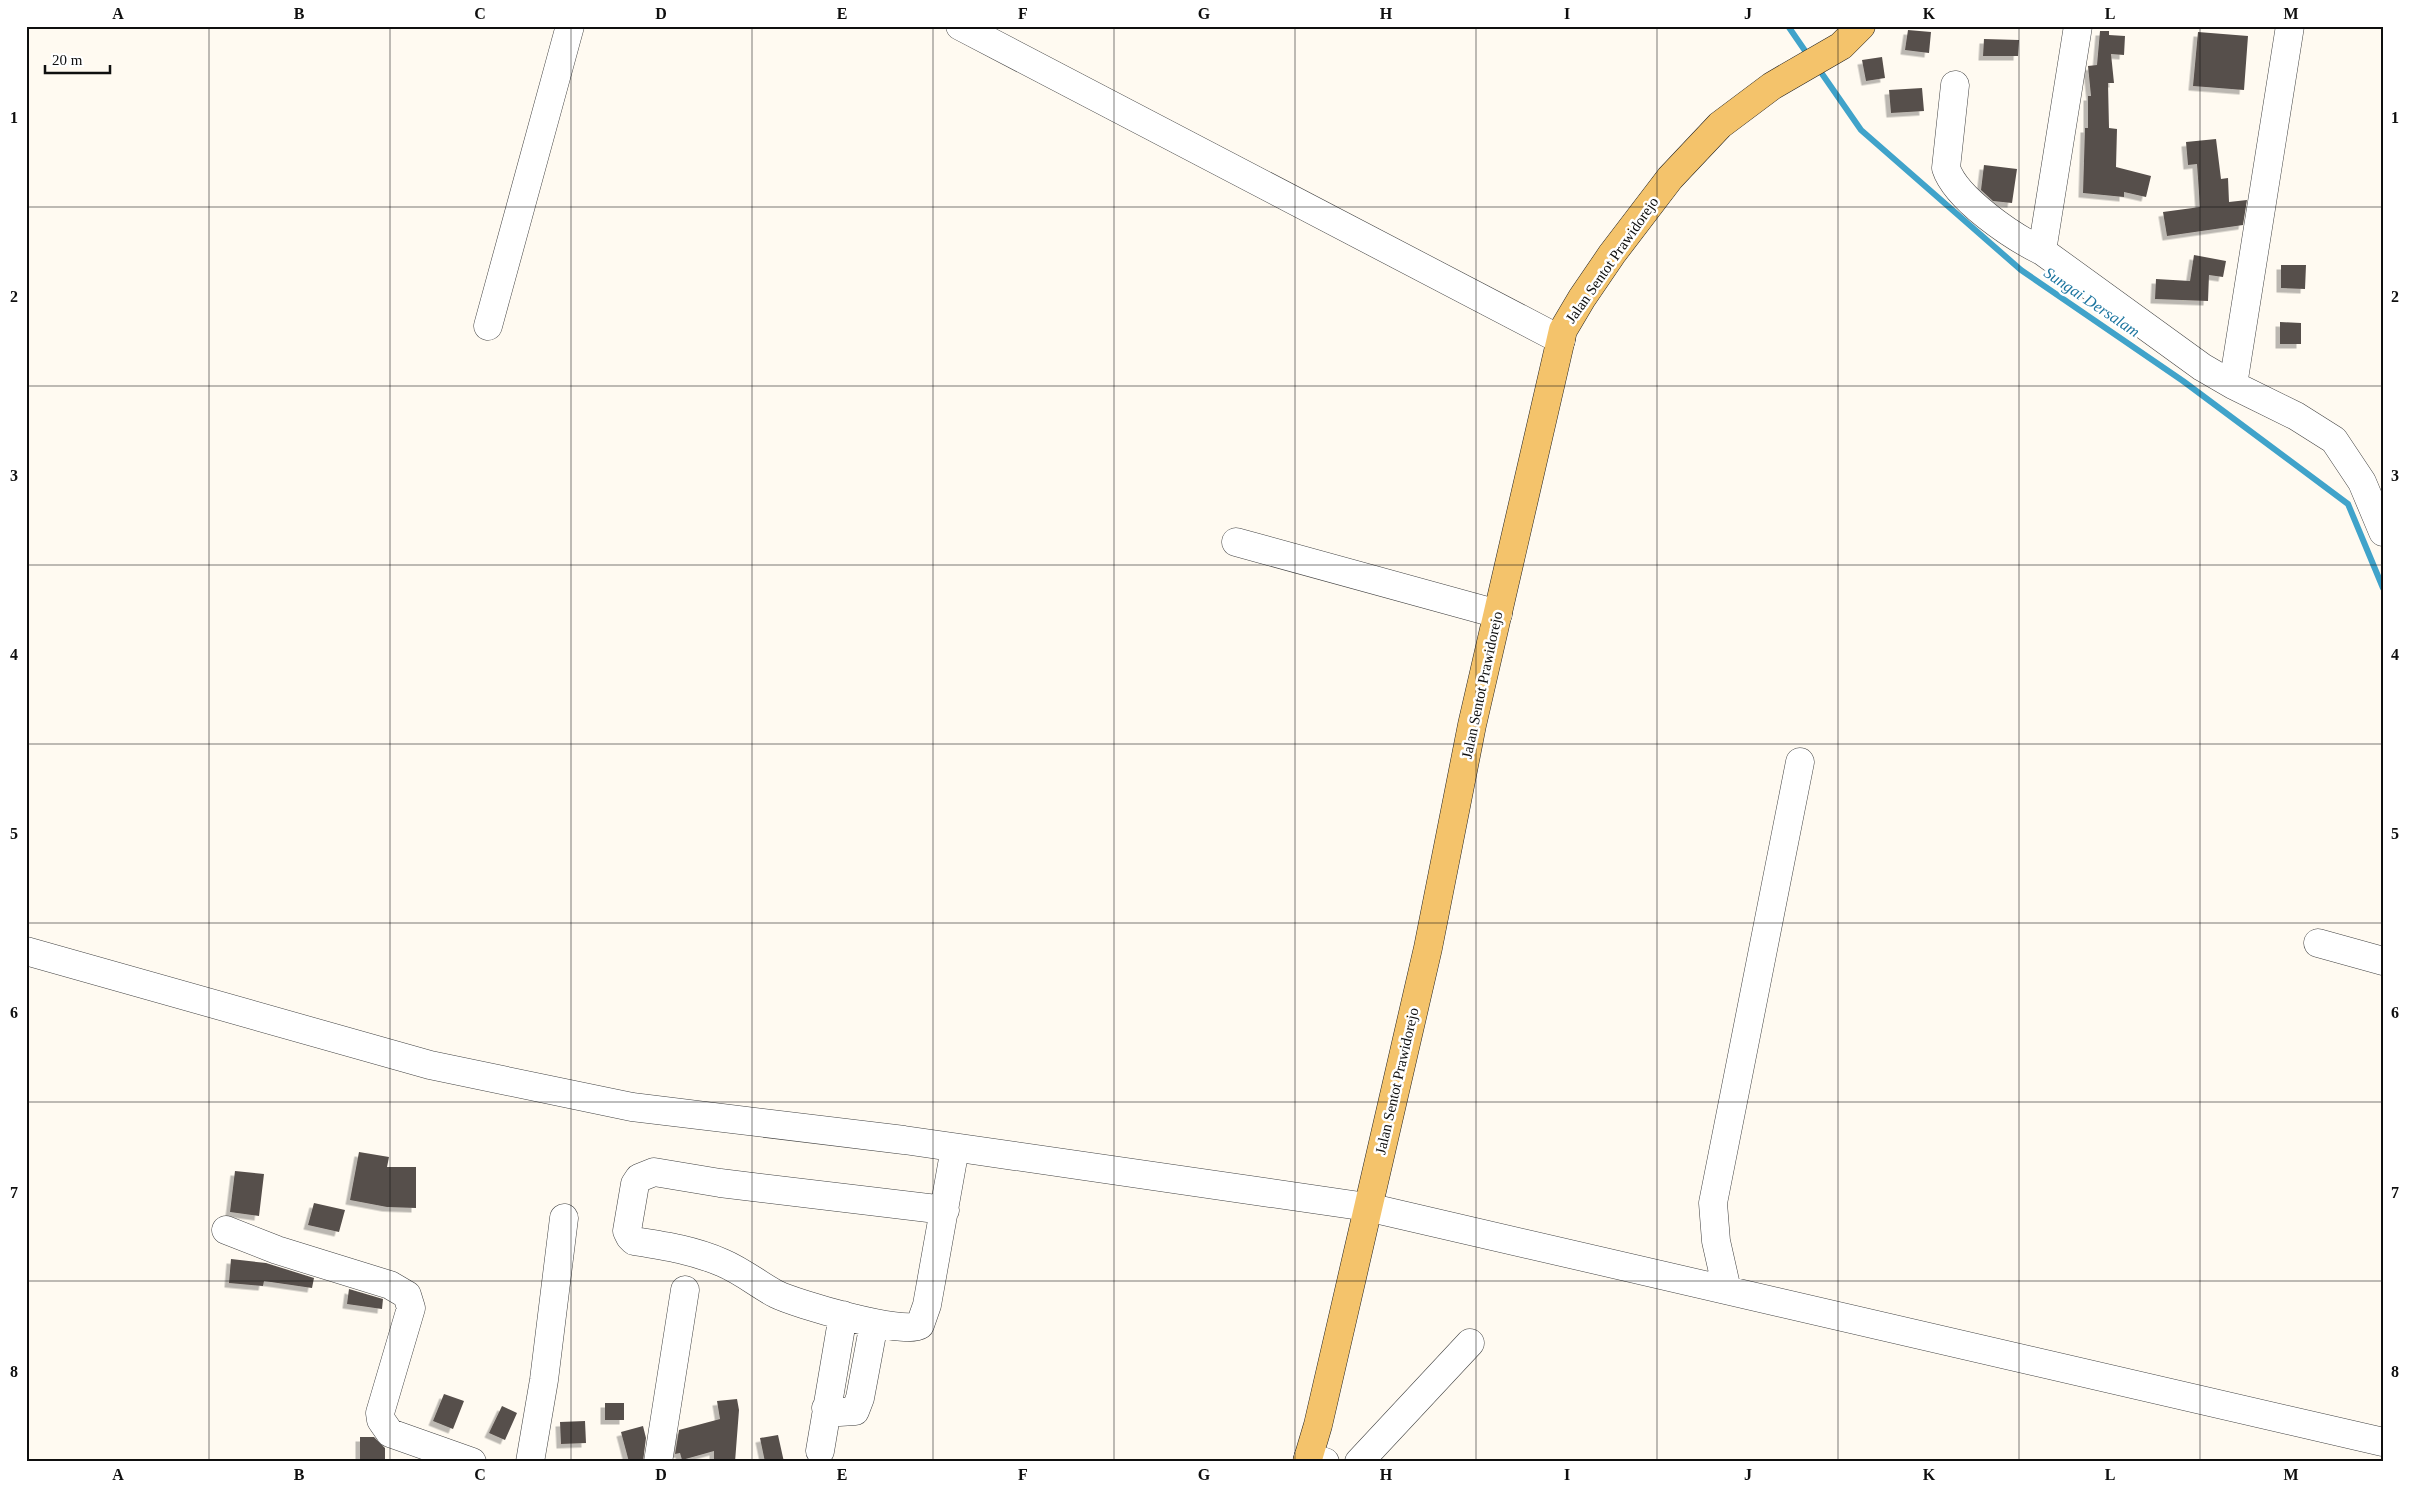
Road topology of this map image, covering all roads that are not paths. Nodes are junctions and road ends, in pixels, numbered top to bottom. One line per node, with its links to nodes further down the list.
1 (570, 26): 8 (street)
2 (960, 26): 9 (street)
3 (1861, 26): 9 (main road, Jalan Sentot Prawidorejo)
4 (2078, 26): 7 (street)
5 (2290, 26): 10 (street)
6 (1955, 85): 7 (street)
7 (2042, 251): 10 (street)
8 (488, 326)
9 (1560, 340): 13 (main road, Jalan Sentot Prawidorejo)
10 (2233, 385): 11 (street)
11 (2383, 532)
12 (1236, 542): 13 (street)
13 (1498, 614): 19 (main road, Jalan Sentot Prawidorejo)
14 (1800, 762): 24 (street)
15 (2318, 943): 17 (street)
16 (26, 951): 18 (street)
17 (2383, 961)
18 (955, 1148): 19 (street); 20 (street)
19 (1367, 1207): 24 (street); 32 (main road, Jalan Sentot Prawidorejo)
20 (945, 1210): 25 (street); 26 (street)
21 (564, 1218): 33 (street)
22 (226, 1230): 31 (street)
23 (685, 1290): 34 (street)
24 (1728, 1290): 29 (street)
25 (843, 1315): 26 (street); 28 (street)
26 (874, 1323): 28 (street)
27 (1470, 1343): 35 (street)
28 (826, 1408): 30 (street)
29 (2383, 1442)
30 (820, 1451)
31 (460, 1460)
32 (1313, 1461)
33 (530, 1462)
34 (658, 1462)
35 (1359, 1462)

